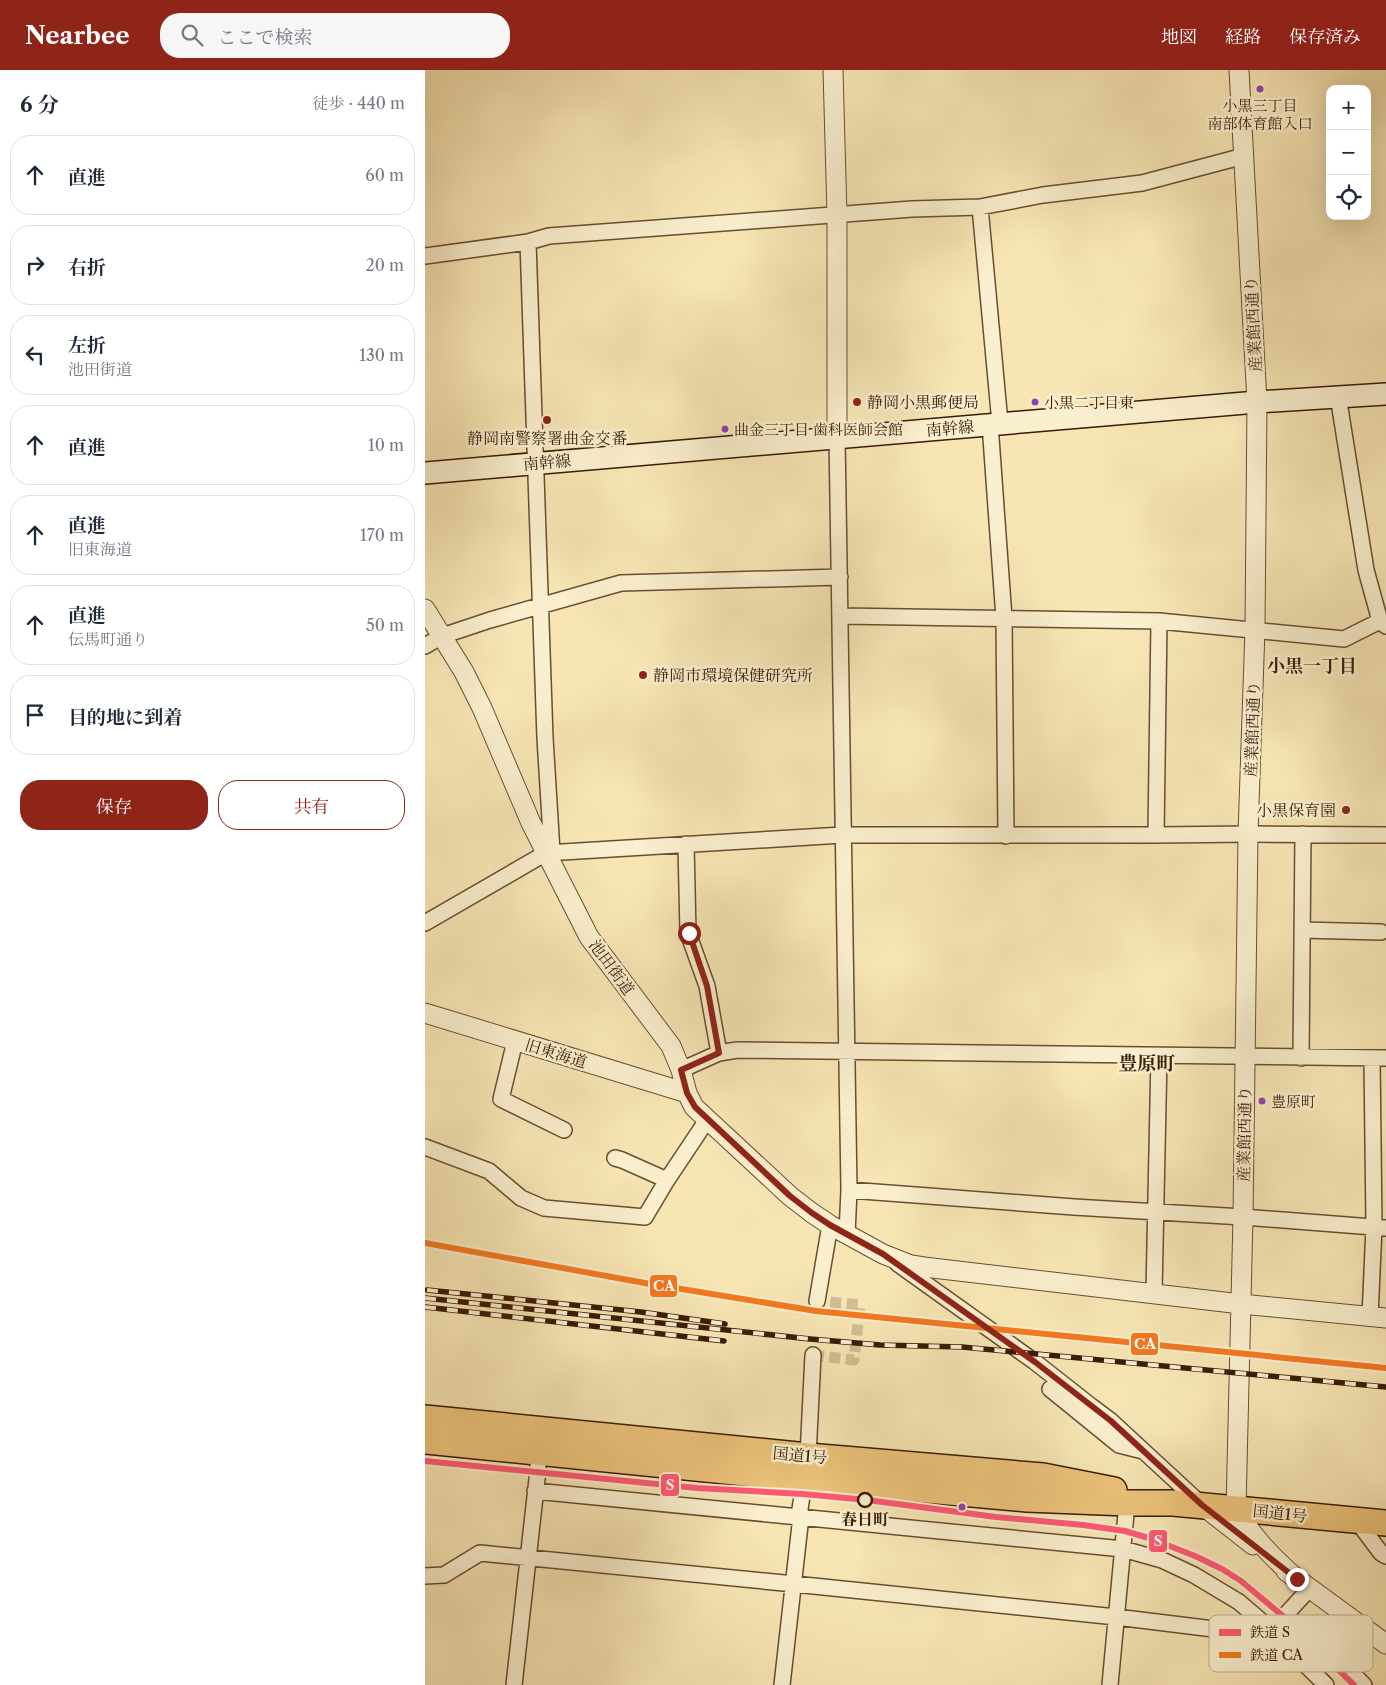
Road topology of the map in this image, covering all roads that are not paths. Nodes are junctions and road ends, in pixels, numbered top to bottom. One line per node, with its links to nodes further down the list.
1 (833, 70): 5 (street)
2 (1239, 70): 3 (street, 産業館西通り)
3 (1244, 156): 4 (street); 10 (street, 産業館西通り)
4 (980, 208): 5 (street); 11 (street)
5 (837, 215): 6 (street); 12 (street)
6 (528, 242): 7 (street); 13 (street)
7 (425, 256)
8 (1386, 394): 9 (main road, 南幹線)
9 (1338, 396): 10 (main road, 南幹線); 21 (street)
10 (1257, 402): 11 (main road, 南幹線); 22 (street, 産業館西通り)
11 (995, 424): 12 (main road, 南幹線); 19 (street)
12 (837, 437): 13 (main road, 南幹線); 15 (street)
13 (535, 463): 14 (main road, 南幹線); 16 (street)
14 (425, 473)
15 (840, 577): 16 (street); 18 (street)
16 (541, 605): 23 (street); 32 (street)
17 (425, 609): 23 (street, 池田街道)
18 (841, 616): 19 (street); 27 (street)
19 (1004, 618): 20 (street); 30 (street)
20 (1159, 621): 22 (street); 28 (street)
21 (1383, 623): 22 (street)
22 (1255, 629): 25 (street, 産業館西通り)
23 (442, 636): 24 (street); 32 (street, 池田街道)
24 (425, 646)
25 (1248, 834): 26 (street); 28 (street); 41 (street, 産業館西通り)
26 (1303, 834): 29 (street); 34 (street)
27 (842, 835): 30 (street); 31 (street); 39 (street)
28 (1156, 835): 30 (street)
29 (1386, 835)
30 (1006, 836)
31 (686, 844): 32 (street); 38 (street)
32 (549, 852): 33 (street); 44 (street, 池田街道)
33 (425, 923)
34 (1302, 930): 35 (street); 42 (street)
35 (1381, 932)
36 (425, 1013): 37 (street, 旧東海道)
37 (515, 1041): 45 (street, 旧東海道); 47 (street)
38 (719, 1053): 39 (street); 44 (street)
39 (846, 1053): 40 (street); 51 (street)
40 (1159, 1056): 41 (street); 52 (street)
41 (1245, 1058): 42 (street); 53 (street, 産業館西通り)
42 (1301, 1058): 43 (street)
43 (1379, 1058): 55 (street)
44 (681, 1070): 45 (street, 池田街道)
45 (687, 1093): 46 (street, 池田街道)
46 (707, 1120): 50 (street); 54 (street, 池田街道)
47 (564, 1130)
48 (425, 1147): 50 (street)
49 (615, 1158): 50 (street)
50 (667, 1180)
51 (849, 1190): 52 (street); 56 (street)
52 (1156, 1212): 53 (street); 58 (street)
53 (1243, 1217): 55 (street); 60 (street, 産業館西通り)
54 (830, 1225): 56 (street, 池田街道); 59 (street)
55 (1380, 1227): 61 (street)
56 (847, 1234): 57 (street, 池田街道)
57 (883, 1254): 58 (street, 池田街道); 66 (street)
58 (1154, 1293): 60 (street, 池田街道)
59 (817, 1300)
60 (1241, 1304): 61 (street, 池田街道); 73 (street, 産業館西通り)
61 (1378, 1318)
62 (813, 1355): 68 (street)
63 (1050, 1389): 66 (street)
64 (425, 1418): 68 (highway, 国道1号)
65 (425, 1441): 67 (highway, 国道1号)
66 (1143, 1451): 72 (street)
67 (539, 1453): 68 (highway, 国道1号); 69 (street)
68 (807, 1468): 70 (highway, 国道1号); 71 (highway, 国道1号); 74 (street)
69 (535, 1491): 74 (street); 79 (street)
70 (1127, 1503): 71 (highway, 国道1号); 77 (street)
71 (1173, 1503): 72 (highway, 国道1号)
72 (1202, 1505): 73 (highway, 国道1号); 81 (street)
73 (1236, 1508): 75 (highway, 国道1号); 81 (street)
74 (801, 1516): 77 (street); 82 (street)
75 (1357, 1521): 76 (highway, 国道1号); 78 (street)
76 (1386, 1524)
77 (1123, 1548): 83 (street); 86 (street)
78 (1386, 1556)
79 (528, 1558): 80 (street); 82 (street); 92 (street)
80 (425, 1576)
81 (1303, 1583): 84 (street); 85 (street)
82 (794, 1584): 86 (street); 93 (street)
83 (1254, 1615)
84 (1282, 1615)
85 (1346, 1615)
86 (1116, 1617): 87 (street); 94 (street)
87 (1209, 1628)
88 (1373, 1635): 89 (street)
89 (1386, 1644)
90 (1313, 1672): 95 (street)
91 (1351, 1672): 96 (street)
92 (514, 1685)
93 (783, 1685)
94 (1110, 1685)
95 (1326, 1685)
96 (1364, 1685)

